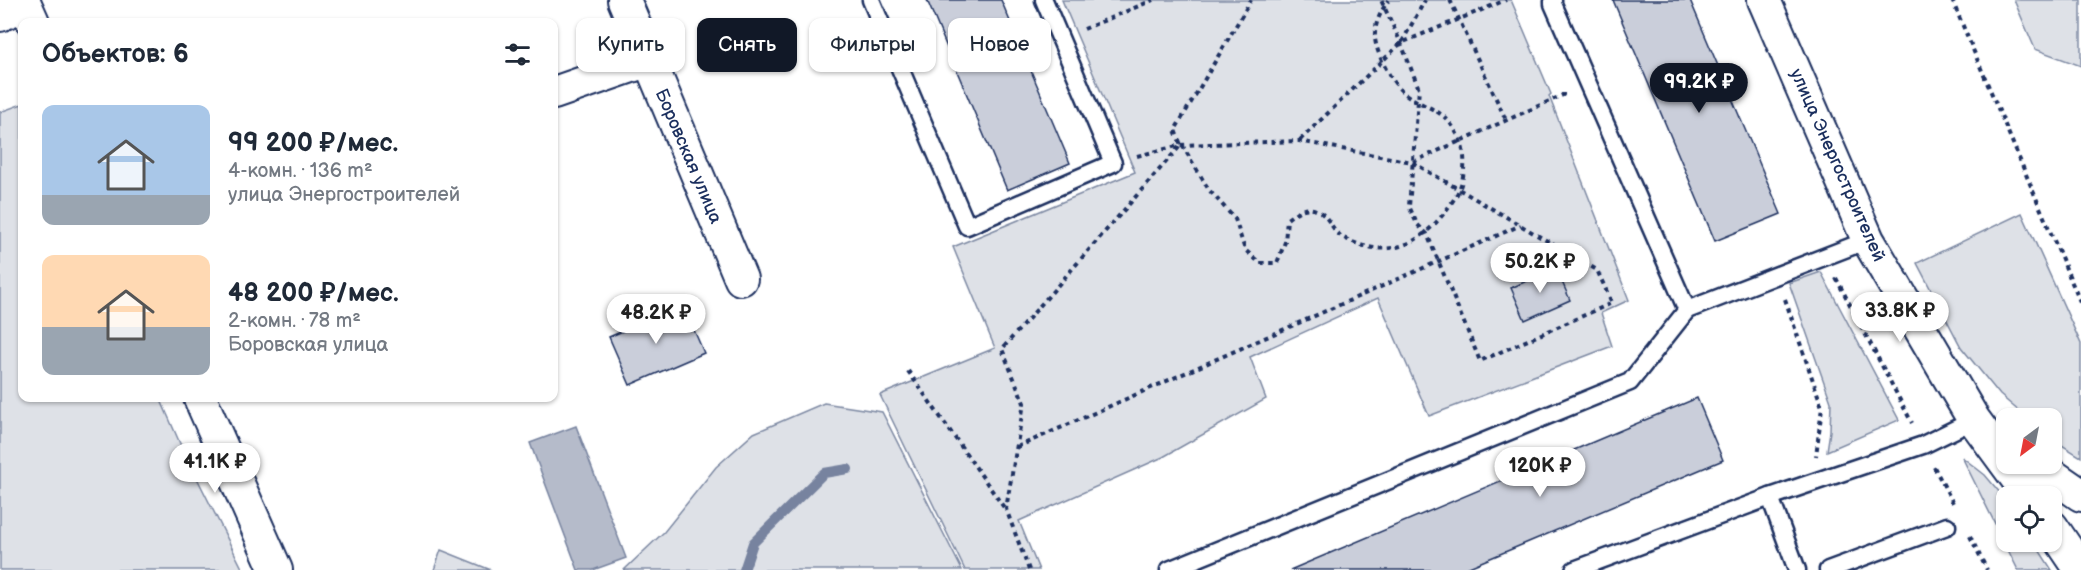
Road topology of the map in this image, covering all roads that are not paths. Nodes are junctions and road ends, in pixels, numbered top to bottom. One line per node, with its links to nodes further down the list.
1 (624, 0): 6 (street, Боровская улица)
2 (871, 0): 3 (lane)
3 (1044, 0)
4 (1553, 0): 12 (lane)
5 (1764, 0): 10 (street, улица Энергостроителей)
6 (632, 18)
7 (614, 72): 9 (street)
8 (654, 72): 11 (street, Боровская улица)
9 (558, 92)
10 (1868, 240): 12 (lane); 14 (street, улица Энергостроителей)
11 (741, 279)
12 (1687, 310): 23 (lane)
13 (202, 402): 22 (street)
14 (1974, 420): 15 (street, улица Энергостроителей); 17 (street, улица Энергостроителей); 19 (lane)
15 (1996, 435)
16 (2051, 474): 18 (street)
17 (2023, 486)
18 (2081, 495)
19 (1770, 497): 24 (lane); 25 (lane)
20 (1947, 525): 26 (lane)
21 (2062, 542): 27 (street)
22 (276, 570)
23 (1169, 570)
24 (1574, 570)
25 (1797, 570)
26 (1828, 570)
27 (2081, 570)

